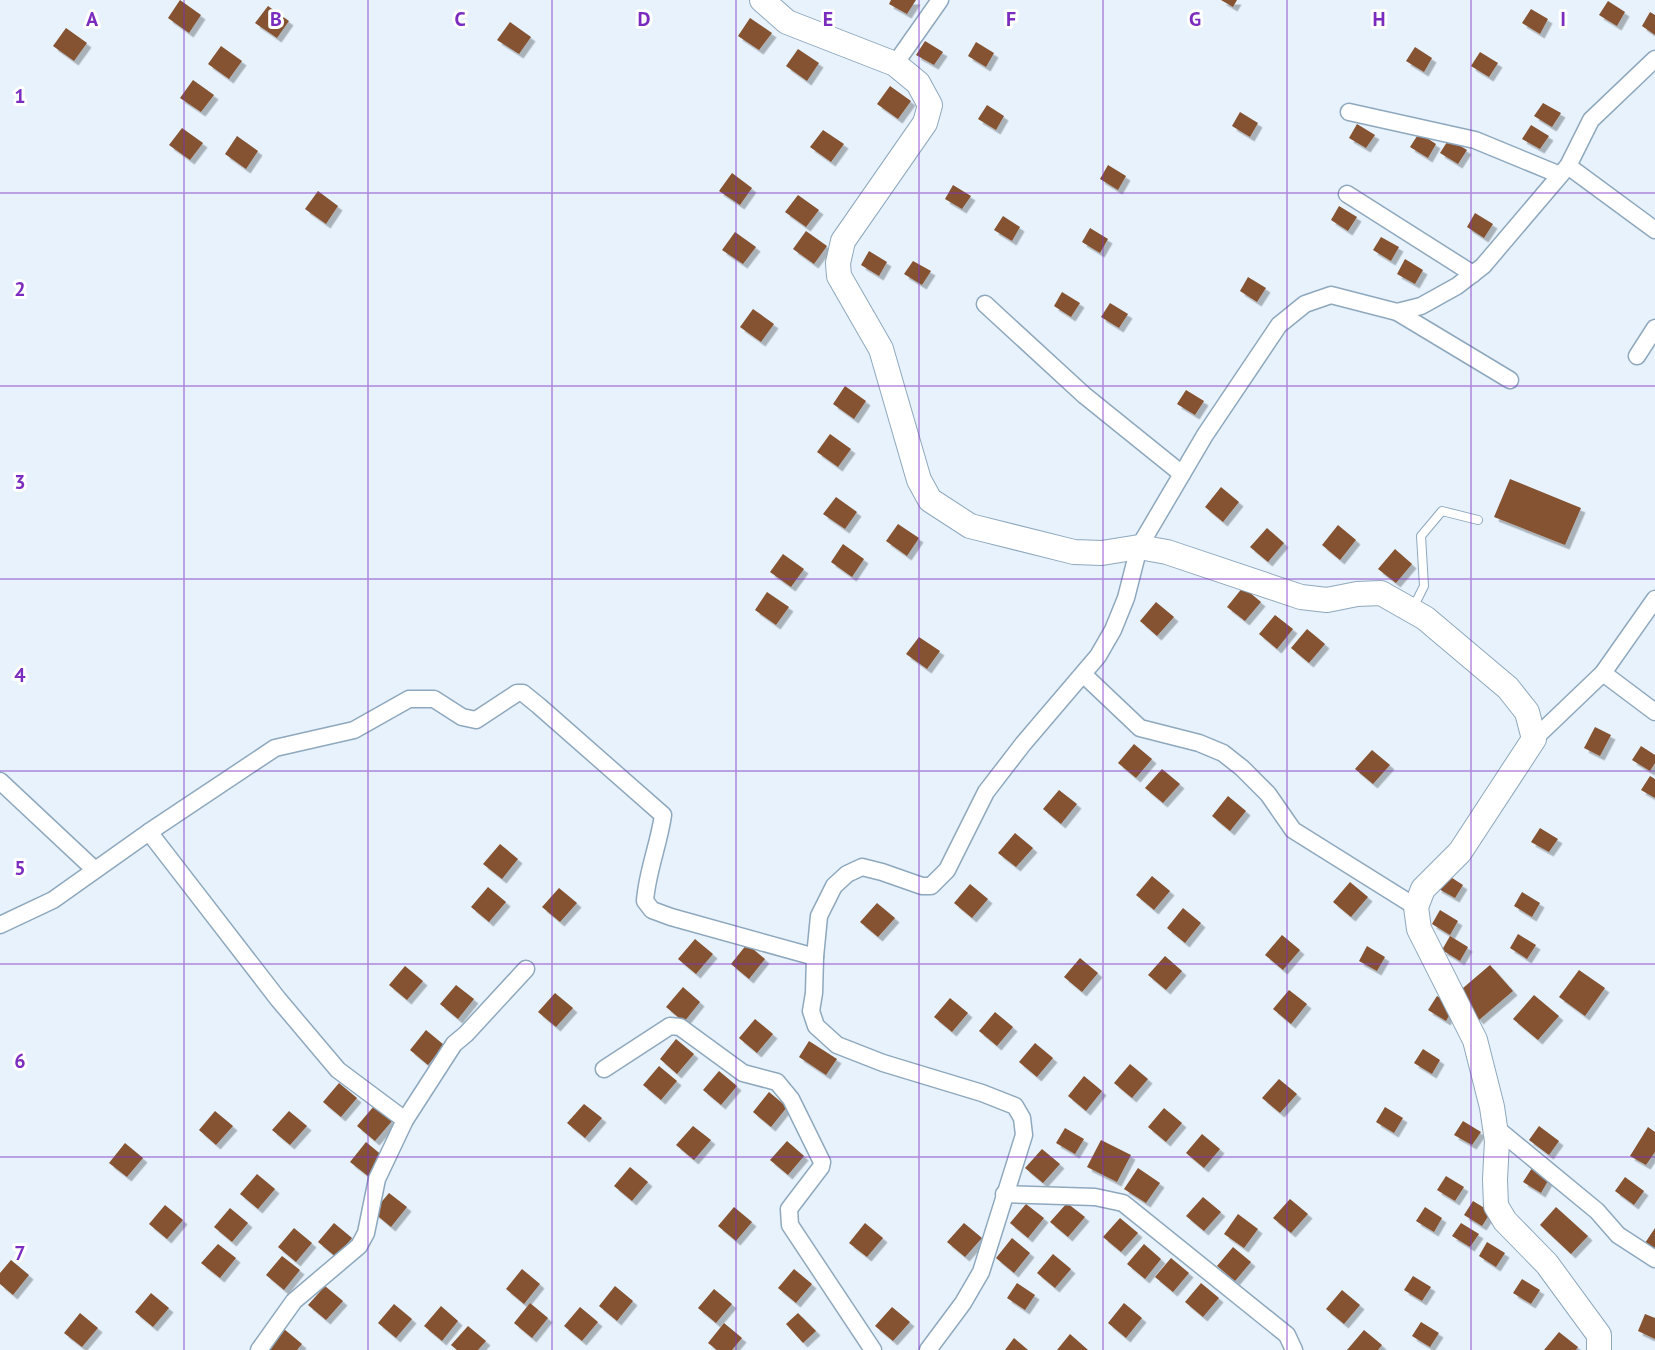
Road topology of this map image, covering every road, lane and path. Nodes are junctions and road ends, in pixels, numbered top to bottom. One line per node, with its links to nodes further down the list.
1 (762, 0): 4 (street)
2 (940, 0): 4 (street)
3 (1655, 59): 6 (street)
4 (895, 64): 17 (street)
5 (1349, 112): 6 (street)
6 (1564, 171): 8 (street); 9 (street)
7 (1347, 194): 9 (street)
8 (1655, 230)
9 (1473, 274): 11 (street)
10 (985, 304): 15 (street)
11 (1397, 312): 14 (street); 15 (street)
12 (1655, 328): 13 (street)
13 (1637, 356)
14 (1510, 380)
15 (1182, 474): 17 (street)
16 (1478, 520): 19 (lane)
17 (1139, 547): 19 (street); 21 (street)
18 (1655, 599): 20 (street)
19 (1412, 610): 23 (street)
20 (1603, 672): 22 (street); 23 (street)
21 (1083, 674): 27 (street); 29 (street)
22 (1655, 712)
23 (1534, 739): 27 (street)
24 (0, 782): 26 (street)
25 (149, 832): 26 (street); 29 (street); 32 (street)
26 (96, 870): 28 (street)
27 (1416, 907): 33 (street)
28 (0, 925)
29 (815, 957): 34 (street)
30 (526, 969): 32 (street)
31 (604, 1069): 37 (street)
32 (405, 1120): 36 (street)
33 (1496, 1127): 35 (street); 40 (street)
34 (1004, 1194): 38 (street); 39 (street)
35 (1655, 1259)
36 (259, 1350)
37 (873, 1350)
38 (928, 1350)
39 (1294, 1350)
40 (1599, 1350)

